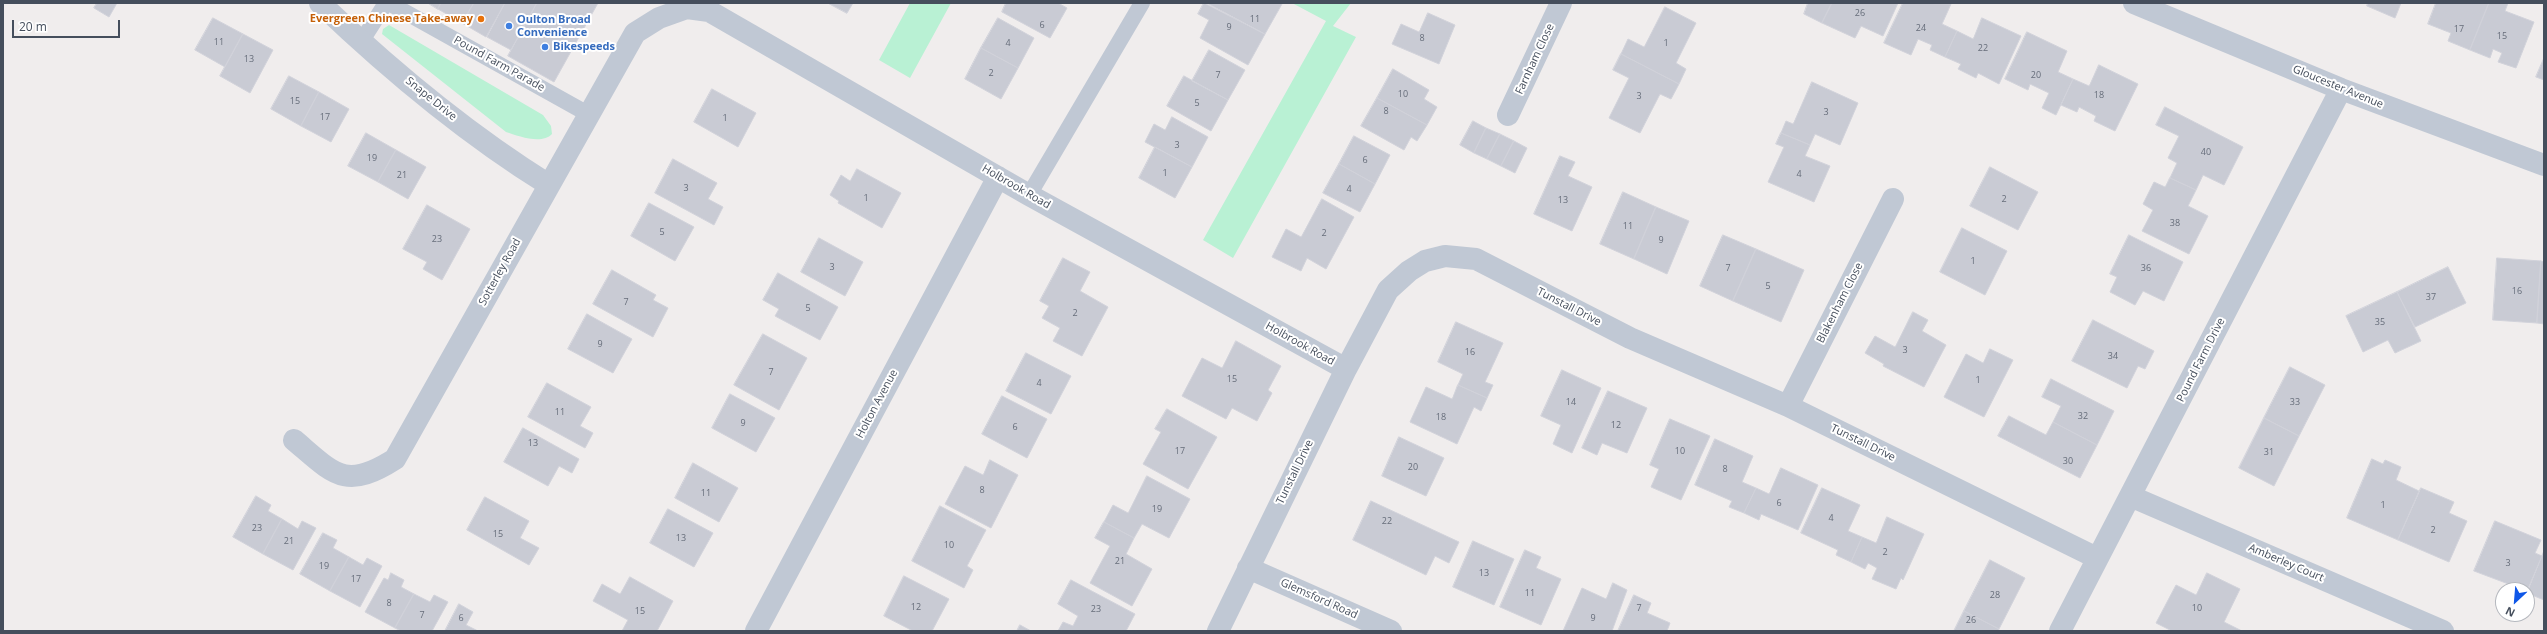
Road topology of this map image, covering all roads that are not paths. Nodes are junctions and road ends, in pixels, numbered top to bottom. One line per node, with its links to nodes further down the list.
1 (320, 3): 8 (street, Snape Drive)
2 (387, 3): 8 (lane, Pound Farm Parade); 10 (lane, Pound Farm Parade)
3 (1142, 3): 15 (lane)
4 (1561, 3): 11 (street, Farnham Close)
5 (2134, 3): 9 (street, Gloucester Avenue)
6 (686, 6): 7 (street, Holbrook Road); 10 (street, Sotterley Road)
7 (711, 7): 13 (street, Holbrook Road)
8 (361, 42): 14 (street, Snape Drive)
9 (2341, 89): 12 (street, Gloucester Avenue); 20 (street, Pound Farm Drive)
10 (588, 114): 14 (street, Sotterley Road)
11 (1508, 115)
12 (2544, 165)
13 (998, 177): 15 (street, Holbrook Road); 23 (street, Holton Avenue)
14 (549, 185): 19 (street, Sotterley Road)
15 (1029, 195): 17 (street, Holbrook Road)
16 (1893, 199): 18 (street, Blakenham Close)
17 (1346, 369): 18 (street, Tunstall Drive); 22 (street, Tunstall Drive)
18 (1788, 406): 21 (street, Tunstall Drive)
19 (294, 440)
20 (2130, 496): 21 (street, Pound Farm Drive); 27 (street, Amberley Court)
21 (2097, 558): 26 (street, Pound Farm Drive)
22 (1248, 568): 24 (street, Tunstall Drive); 25 (street, Glemsford Road)
23 (756, 631)
24 (1218, 631)
25 (1391, 631)
26 (2060, 631)
27 (2443, 631)

